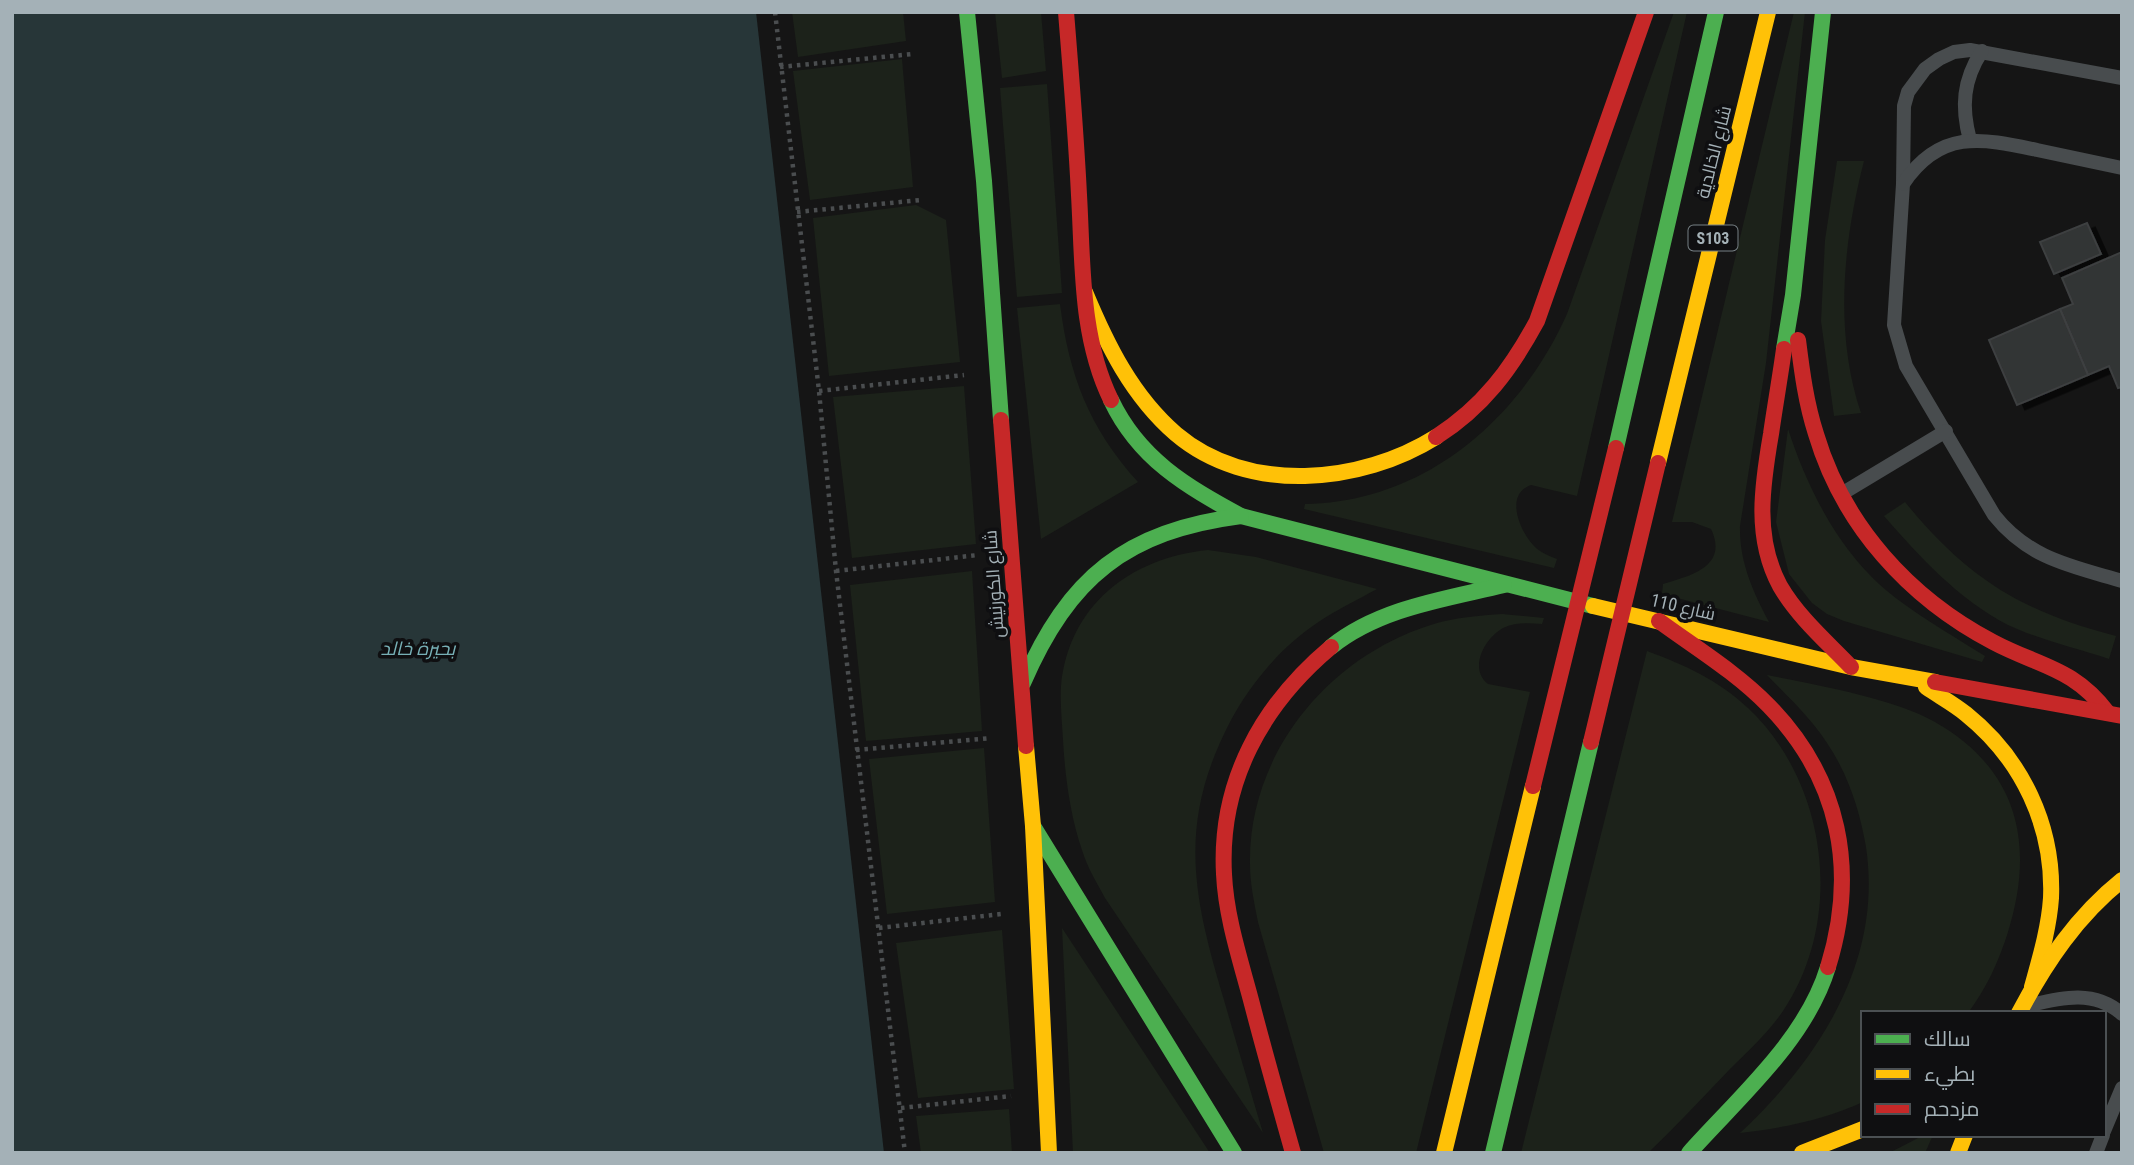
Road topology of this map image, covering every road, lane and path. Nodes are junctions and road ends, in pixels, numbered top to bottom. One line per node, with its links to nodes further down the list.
1 (775, 12): 10 (path)
2 (967, 12): 31 (main road, شارع الكورنيش)
3 (1066, 12): 17 (main road)
4 (1646, 12): 17 (main road)
5 (1716, 12): 51 (main road, شارع الخالدية / S103, bridge)
6 (1768, 12): 52 (main road, شارع الخالدية / S103, bridge)
7 (1823, 12): 18 (main road)
8 (1982, 51): 11 (lane); 12 (lane); 14 (lane)
9 (913, 54): 10 (path)
10 (780, 67): 16 (path)
11 (2122, 78)
12 (1970, 140): 13 (lane); 14 (lane)
13 (2122, 168)
14 (1903, 184): 21 (lane)
15 (922, 200): 16 (path)
16 (797, 212): 20 (path)
17 (1085, 292): 23 (main road)
18 (1793, 295): 22 (main road); 29 (main road)
19 (968, 374): 20 (path)
20 (819, 391): 25 (path)
21 (1946, 431): 22 (lane); 26 (lane)
22 (1839, 495): 32 (main road)
23 (1241, 516): 27 (main road, شارع 110); 31 (main road)
24 (985, 555): 25 (path)
25 (836, 571): 34 (path)
26 (2122, 581)
27 (1504, 586): 28 (main road, شارع 110); 50 (main road)
28 (1659, 621): 29 (main road, شارع 110); 53 (main road)
29 (1851, 667): 30 (main road, شارع 110)
30 (1908, 677): 32 (main road, شارع 110); 39 (main road)
31 (1020, 690): 35 (main road, شارع الكورنيش)
32 (2115, 714)
33 (995, 737): 34 (path)
34 (856, 750): 38 (path)
35 (1033, 826): 48 (main road, شارع الكورنيش); 49 (main road)
36 (2122, 880): 39 (main road)
37 (1009, 914): 38 (path)
38 (879, 928): 44 (path)
39 (2032, 986): 40 (main road)
40 (2021, 1010): 41 (lane)
41 (2122, 1014)
42 (2122, 1088): 45 (lane)
43 (1018, 1096): 44 (path)
44 (901, 1108): 47 (path)
45 (2106, 1126)
46 (1861, 1130): 54 (main road)
47 (905, 1153)
48 (1049, 1153)
49 (1234, 1153)
50 (1293, 1153)
51 (1444, 1153)
52 (1493, 1153)
53 (1689, 1153)
54 (1801, 1153)

